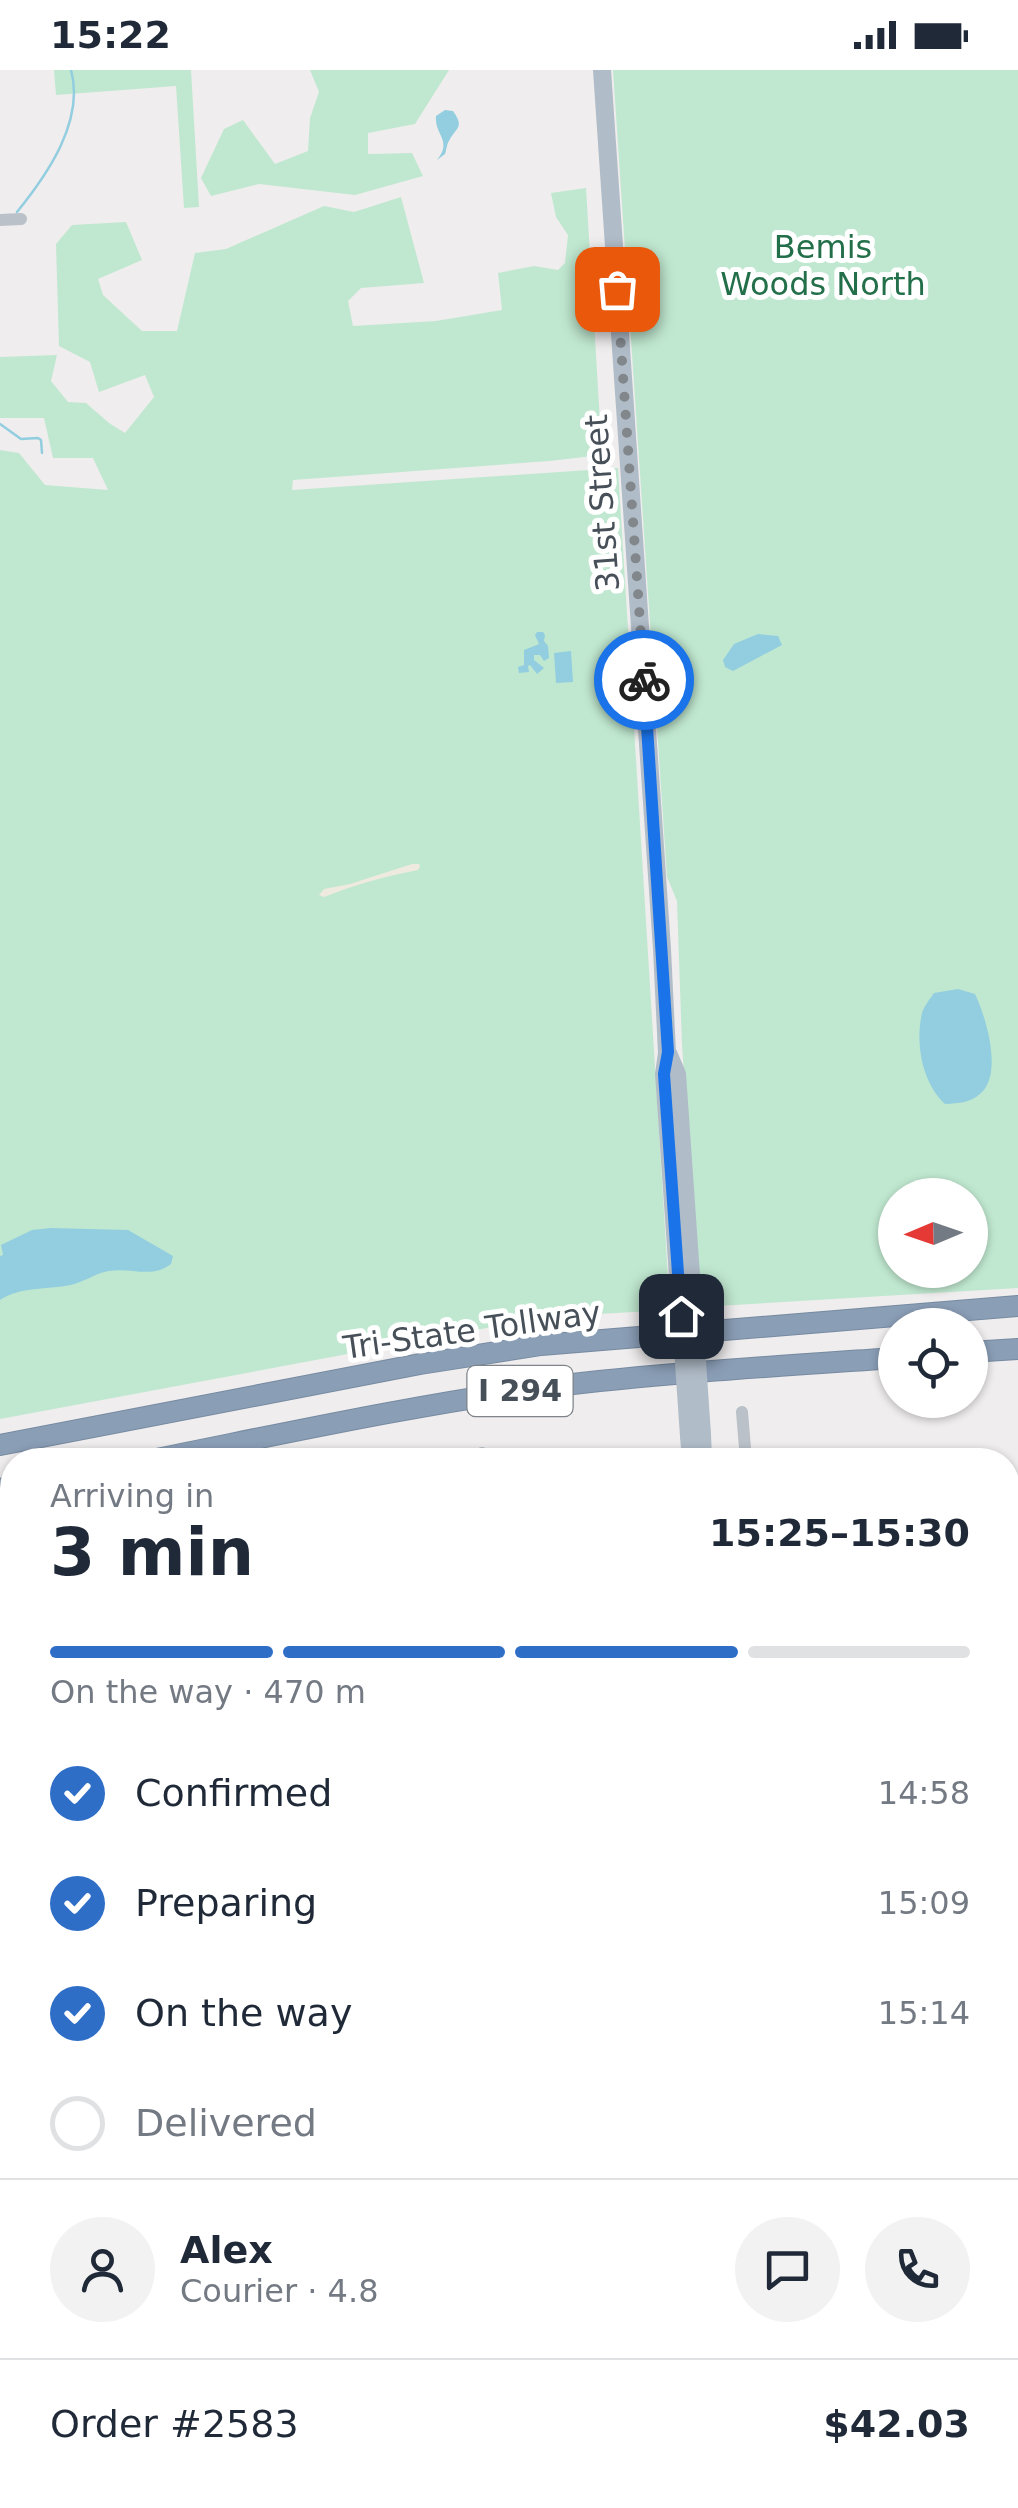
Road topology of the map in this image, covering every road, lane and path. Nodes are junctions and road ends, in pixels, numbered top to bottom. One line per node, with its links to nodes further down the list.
1 (602, 70): 9 (main road, 31st Street, bridge)
2 (21, 219): 3 (street)
3 (0, 220)
4 (1018, 1306): 10 (highway, Tri-State Tollway / I 294)
5 (1018, 1349): 6 (highway)
6 (988, 1351)
7 (878, 1359): 11 (highway, Tri-State Tollway / I 294)
8 (742, 1412): 14 (street)
9 (695, 1435): 12 (main road); 13 (main road)
10 (0, 1445)
11 (212, 1448)
12 (693, 1448)
13 (700, 1448)
14 (745, 1448)

